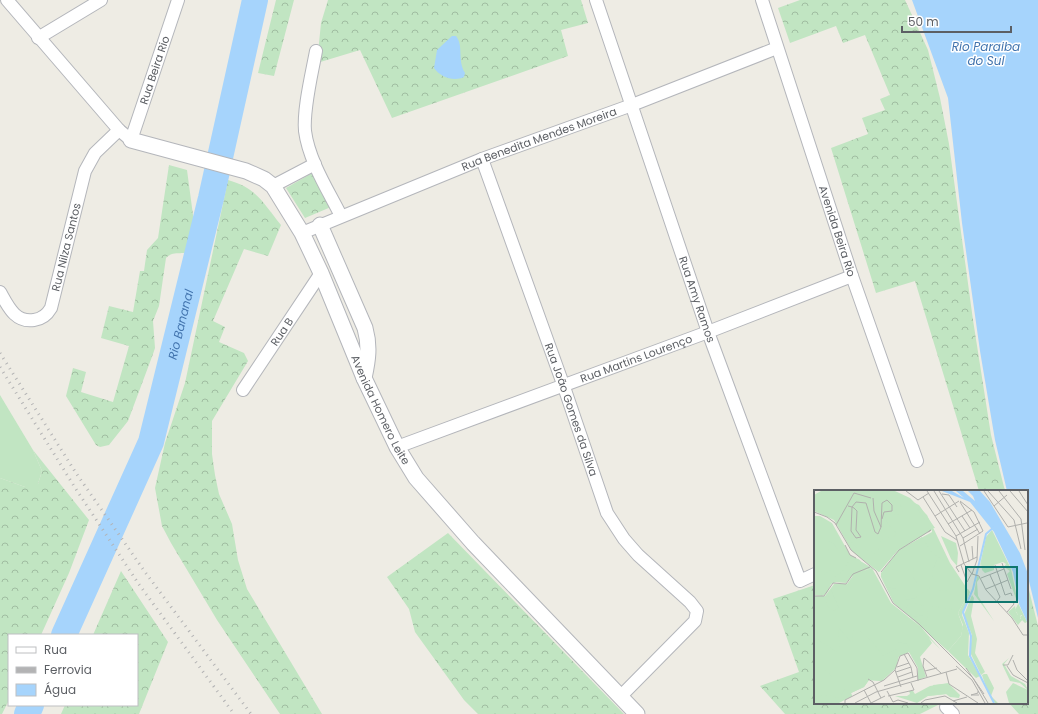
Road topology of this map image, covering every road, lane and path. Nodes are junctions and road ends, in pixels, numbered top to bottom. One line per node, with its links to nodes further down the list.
1 (7, 0): 6 (street)
2 (101, 0): 6 (street)
3 (178, 0): 11 (street, Rua Beira Rio)
4 (596, 0): 9 (street, Rua Amy Ramos)
5 (762, 0): 7 (street, Avenida Beira Rio)
6 (38, 38): 10 (street)
7 (777, 48): 9 (street, Rua Benedita Mendes Moreira); 19 (street, Avenida Beira Rio)
8 (316, 51): 13 (street)
9 (632, 105): 12 (street, Rua Benedita Mendes Moreira); 21 (street, Rua Amy Ramos)
10 (119, 130): 11 (street); 20 (street, Rua Nilza Santos)
11 (131, 140): 14 (street, Avenida Homero Leite)
12 (482, 159): 15 (street, Rua Benedita Mendes Moreira); 23 (street, Rua João Gomes da Silva)
13 (315, 164): 14 (street); 15 (street)
14 (273, 186): 17 (street, Avenida Homero Leite)
15 (341, 216): 16 (street, Rua Benedita Mendes Moreira)
16 (320, 225): 17 (street, Rua Benedita Mendes Moreira); 22 (street)
17 (302, 233): 18 (street, Avenida Homero Leite)
18 (321, 273): 22 (street, Avenida Homero Leite); 24 (street, Rua B)
19 (852, 276): 21 (street, Rua Martins Lourenço); 26 (street, Avenida Beira Rio)
20 (0, 292)
21 (708, 332): 23 (street, Rua Martins Lourenço); 27 (street, Rua Amy Ramos)
22 (364, 378): 25 (street, Avenida Homero Leite)
23 (563, 384): 25 (street, Rua Martins Lourenço); 28 (street, Rua João Gomes da Silva)
24 (243, 390)
25 (397, 447): 28 (street, Avenida Homero Leite)
26 (917, 461)
27 (814, 574)
28 (620, 697): 29 (street, Avenida Homero Leite)
29 (637, 714)

